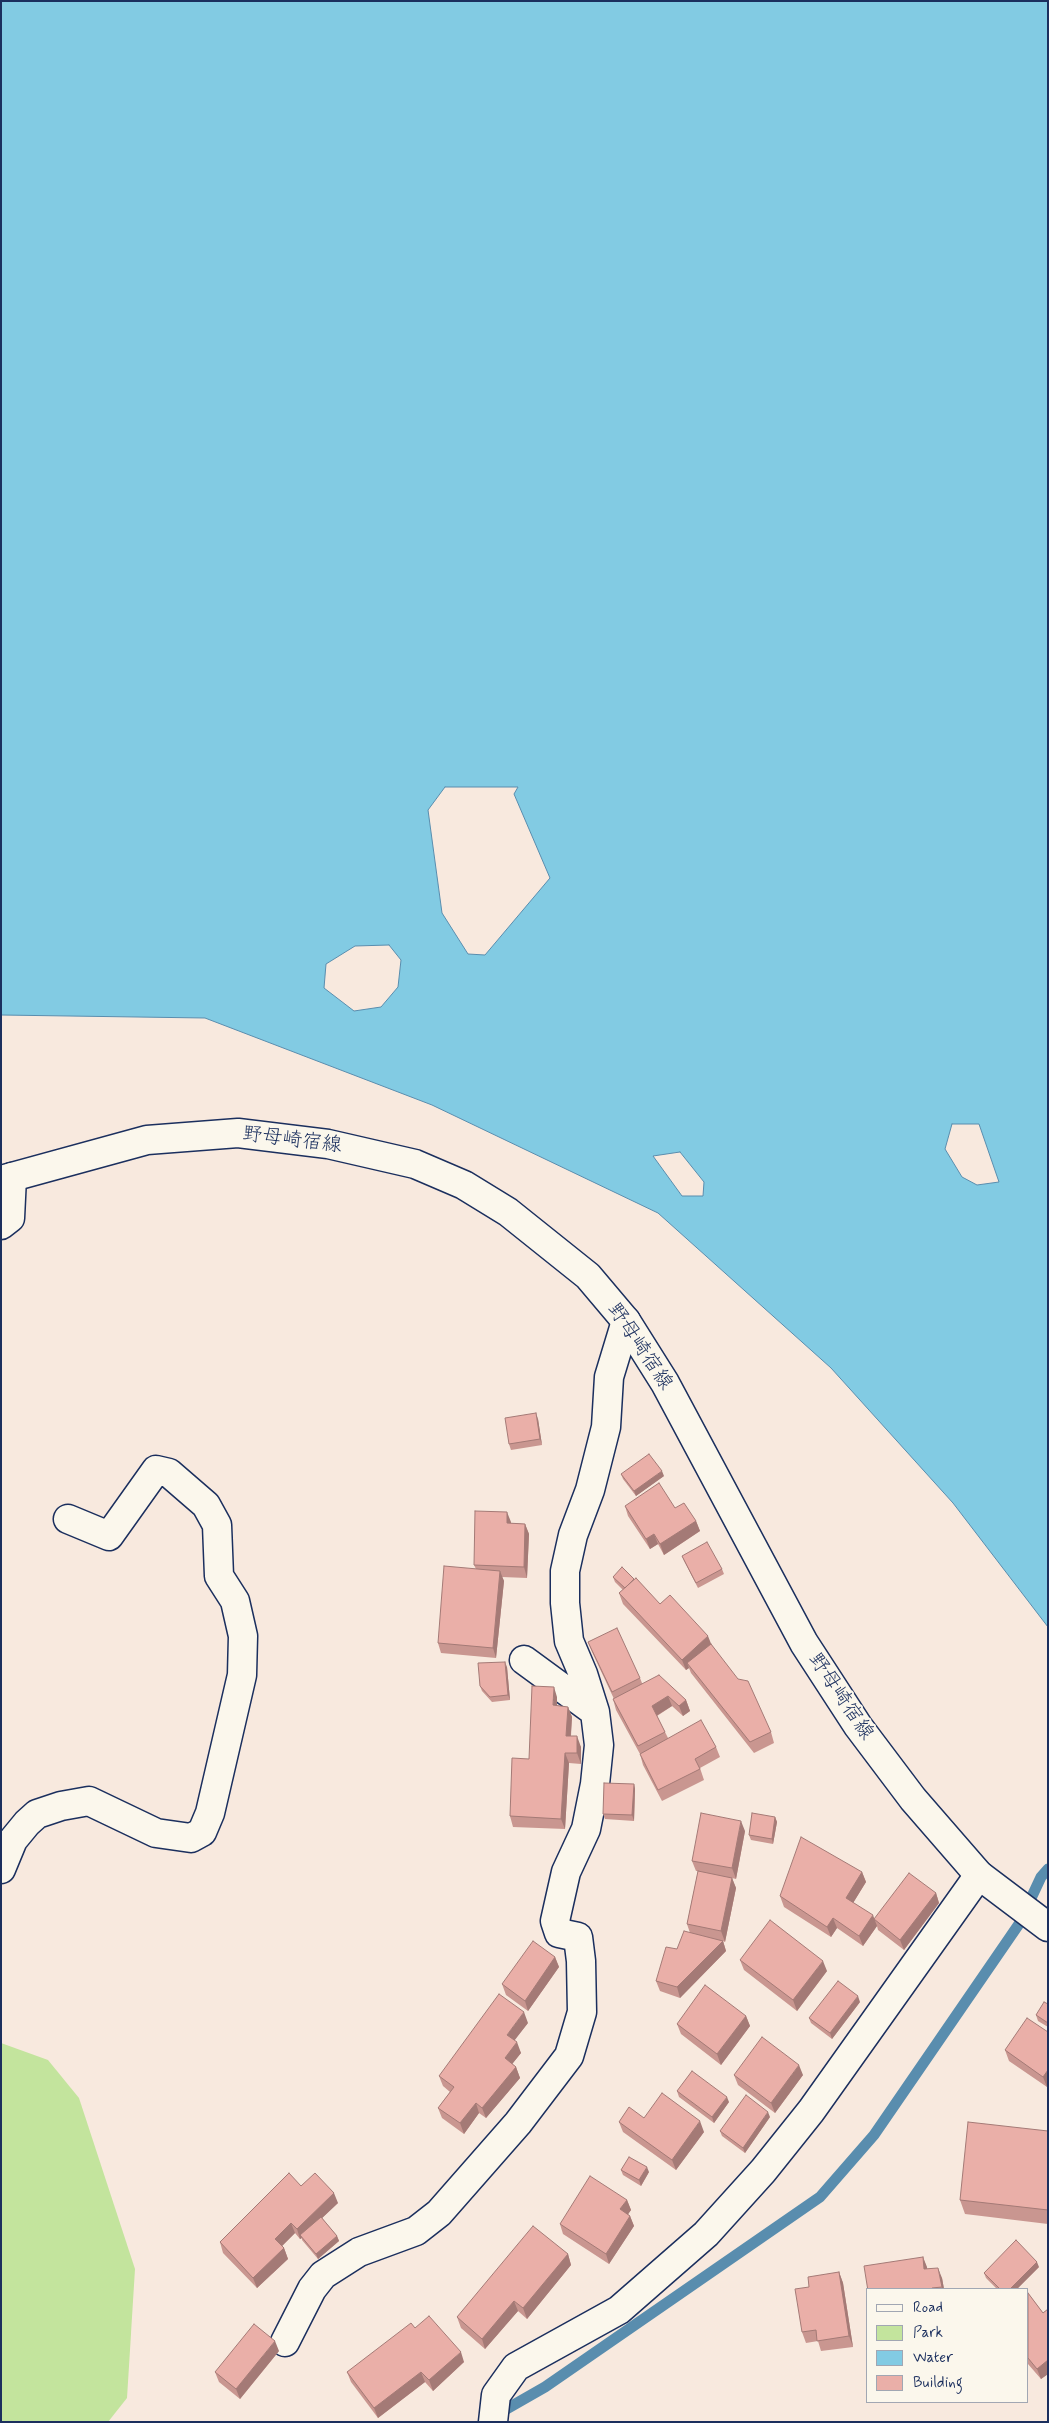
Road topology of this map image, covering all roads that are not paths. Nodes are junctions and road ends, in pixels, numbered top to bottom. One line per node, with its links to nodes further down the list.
1 (7, 1179): 2 (street); 3 (street, 野母崎宿線)
2 (1, 1225)
3 (626, 1321): 6 (street); 8 (street, 野母崎宿線)
4 (68, 1519): 7 (street)
5 (524, 1660): 6 (street)
6 (595, 1712): 10 (street)
7 (1, 1869)
8 (979, 1875): 9 (street, 野母崎宿線); 11 (street)
9 (1048, 1927)
10 (285, 2342)
11 (493, 2422)

